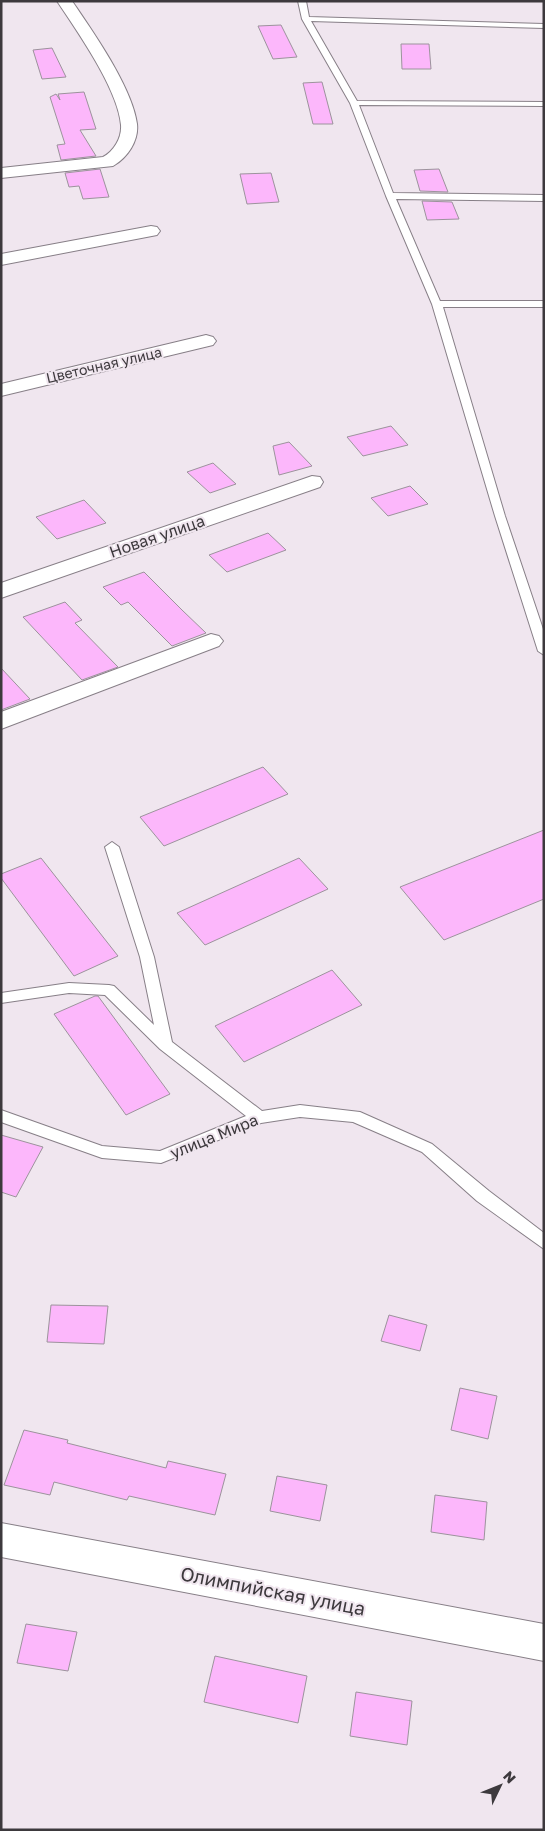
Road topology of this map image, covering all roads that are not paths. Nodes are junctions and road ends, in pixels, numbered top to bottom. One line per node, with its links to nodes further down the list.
1 (64, 1): 7 (street)
2 (302, 1): 3 (lane)
3 (306, 19): 4 (lane); 5 (lane)
4 (544, 26)
5 (354, 103): 6 (lane); 8 (lane)
6 (544, 104)
7 (1, 173)
8 (390, 196): 9 (lane); 12 (lane)
9 (544, 198)
10 (151, 232): 11 (street)
11 (1, 260)
12 (437, 304): 13 (lane); 19 (lane)
13 (544, 304)
14 (206, 341): 15 (street, Цветочная улица)
15 (1, 390)
16 (312, 482): 17 (street, Новая улица)
17 (1, 590)
18 (211, 641): 20 (street)
19 (544, 651)
20 (1, 721)
21 (112, 847): 23 (lane)
22 (1, 998): 23 (lane)
23 (165, 1045): 25 (lane)
24 (1, 1116): 25 (lane, улица Мира)
25 (259, 1117): 26 (lane, улица Мира)
26 (544, 1242)
27 (1, 1540): 28 (street, Олимпийская улица)
28 (544, 1643)

